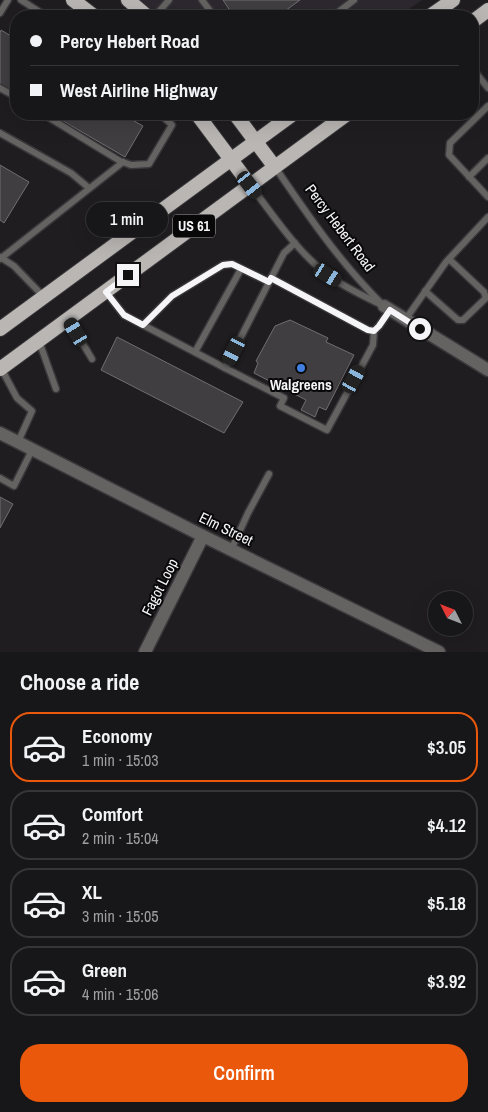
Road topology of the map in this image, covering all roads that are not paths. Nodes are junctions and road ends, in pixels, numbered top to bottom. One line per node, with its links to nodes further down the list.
1 (8, 0): 14 (lane)
2 (22, 0): 8 (lane)
3 (73, 0): 9 (highway)
4 (128, 0): 10 (highway)
5 (168, 0): 11 (lane)
6 (354, 0): 12 (lane)
7 (453, 0): 13 (highway)
8 (37, 10)
9 (86, 10)
10 (140, 10)
11 (160, 10)
12 (341, 10)
13 (439, 10)
14 (0, 13)
15 (479, 77): 16 (lane)
16 (488, 88)
17 (488, 106): 18 (lane)
18 (479, 115)
19 (53, 120): 30 (lane)
20 (167, 120): 30 (lane)
21 (201, 120): 29 (highway)
22 (240, 120): 27 (highway)
23 (285, 120): 27 (highway, US 61)
24 (339, 120): 31 (highway, US 61)
25 (474, 120): 32 (lane)
26 (0, 133): 34 (lane)
27 (256, 141): 29 (highway, US 61); 31 (highway)
28 (488, 158): 32 (lane)
29 (231, 160): 33 (highway); 44 (highway, US 61)
30 (123, 162): 34 (lane)
31 (274, 166): 33 (highway, US 61); 45 (lane, Percy Hebert Road)
32 (469, 177): 35 (lane)
33 (250, 185): 37 (lane, Percy Hebert Road); 43 (highway, US 61)
34 (89, 188): 38 (lane)
35 (488, 197)
36 (488, 217): 39 (lane)
37 (295, 243): 41 (lane); 45 (lane, Percy Hebert Road)
38 (1, 258): 44 (lane)
39 (449, 259): 42 (lane); 42 (lane)
40 (241, 269): 41 (lane); 48 (lane); 52 (lane)
41 (270, 280): 50 (lane); 55 (lane)
42 (425, 291): 47 (lane)
43 (106, 292): 46 (highway, US 61); 48 (lane)
44 (44, 298): 49 (highway, US 61)
45 (387, 308): 47 (street, Percy Hebert Road); 50 (lane)
46 (68, 319): 51 (highway, US 61); 53 (lane)
47 (405, 320): 56 (street, Percy Hebert Road)
48 (143, 325): 52 (lane)
49 (0, 329)
50 (374, 331): 55 (lane)
51 (39, 341): 54 (highway, US 61); 57 (lane)
52 (195, 352): 55 (lane)
53 (92, 359)
54 (1, 368): 59 (lane)
55 (225, 368)
56 (488, 370)
57 (56, 389)
58 (0, 433): 59 (street, Elm Street)
59 (18, 442): 60 (street, Elm Street)
60 (32, 450): 62 (lane); 63 (street, Elm Street)
61 (269, 474): 64 (lane)
62 (0, 478)
63 (203, 536): 64 (street, Elm Street); 65 (street, Fagot Loop)
64 (231, 550): 66 (street, Elm Street)
65 (145, 652)
66 (439, 652)

